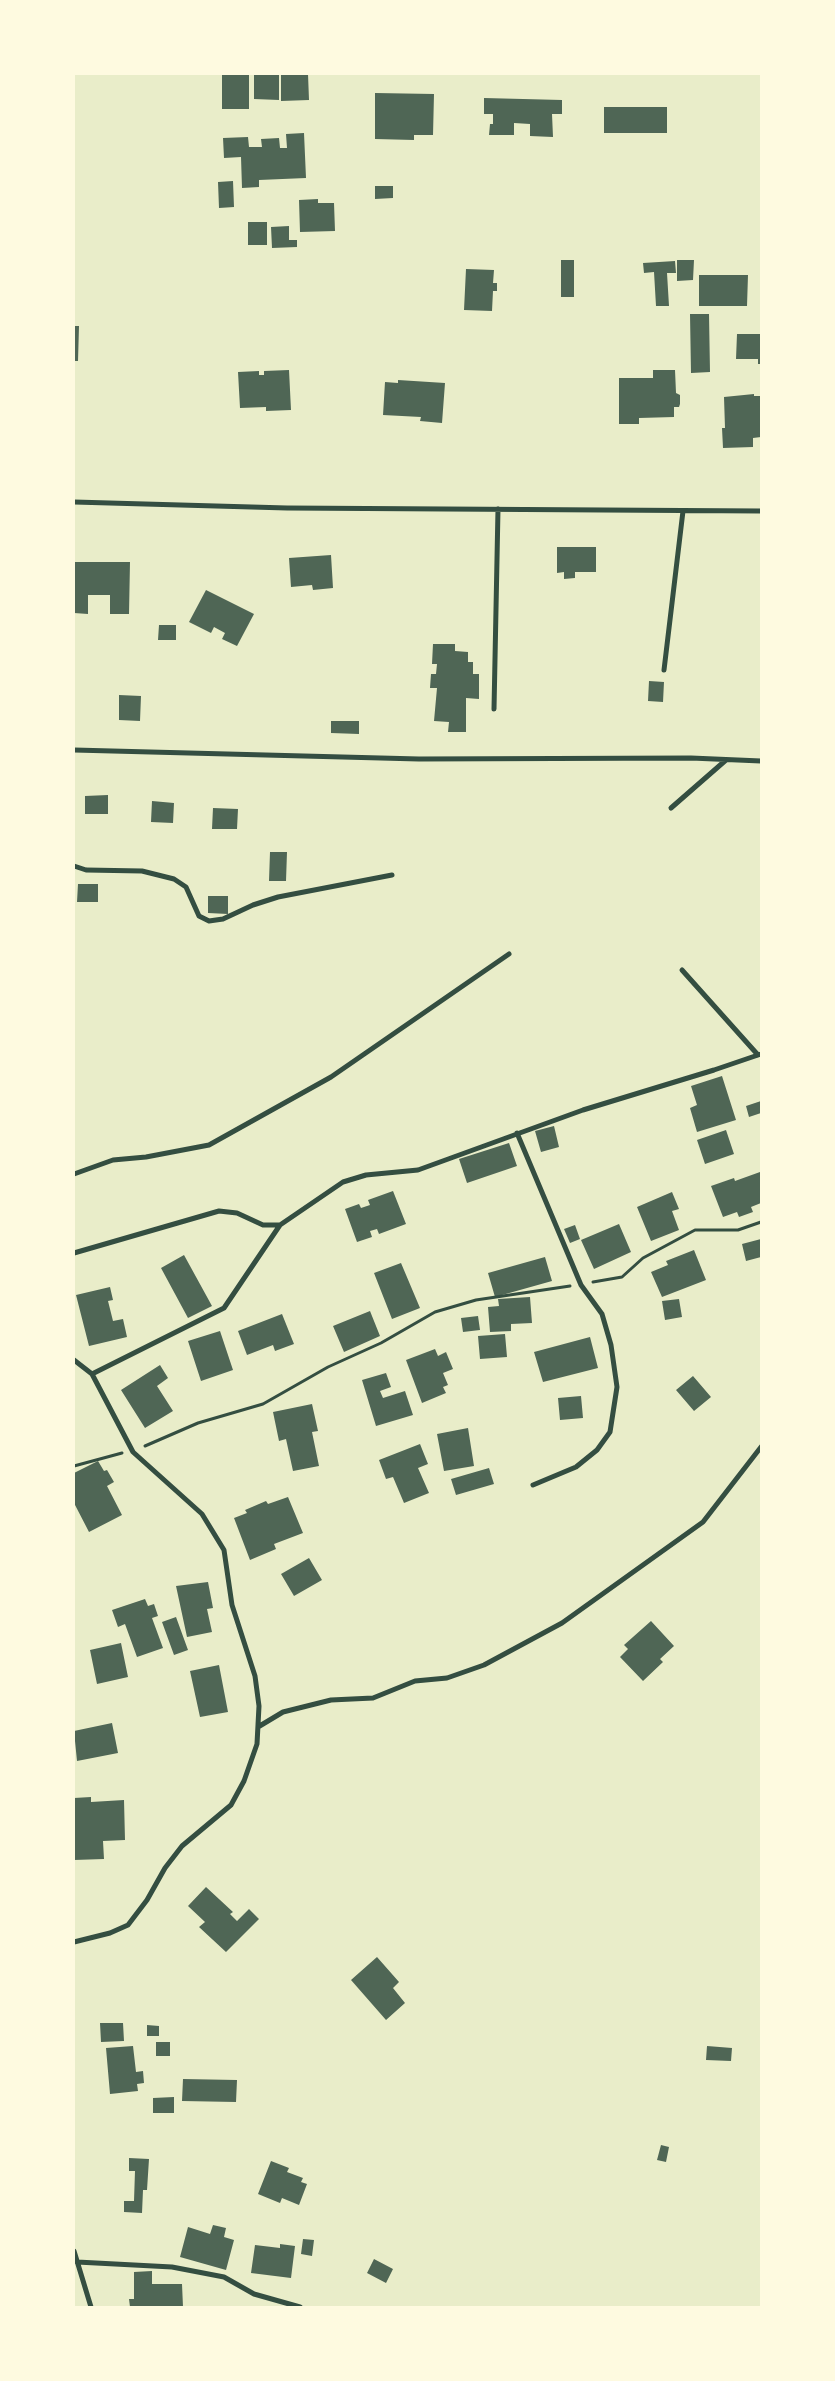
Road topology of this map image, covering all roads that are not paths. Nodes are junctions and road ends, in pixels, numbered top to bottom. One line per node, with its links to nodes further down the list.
1 (74, 502): 2 (street)
2 (498, 509): 3 (street); 6 (street)
3 (682, 511): 4 (street); 5 (street)
4 (761, 511)
5 (664, 670)
6 (494, 709)
7 (74, 750): 8 (street)
8 (726, 760): 9 (street); 10 (street)
9 (761, 761)
10 (671, 808)
11 (74, 866): 12 (street)
12 (392, 874)
13 (509, 954): 17 (street)
14 (682, 970): 15 (street)
15 (760, 1054): 16 (street)
16 (517, 1133): 18 (street); 23 (street)
17 (74, 1174)
18 (280, 1226): 19 (street); 21 (street)
19 (74, 1253)
20 (74, 1360): 21 (street)
21 (92, 1374): 24 (street)
22 (761, 1447): 24 (street)
23 (533, 1485)
24 (258, 1727): 25 (street)
25 (74, 1942)
26 (74, 2251): 27 (street)
27 (77, 2262): 28 (street); 29 (street)
28 (91, 2307)
29 (300, 2307)

